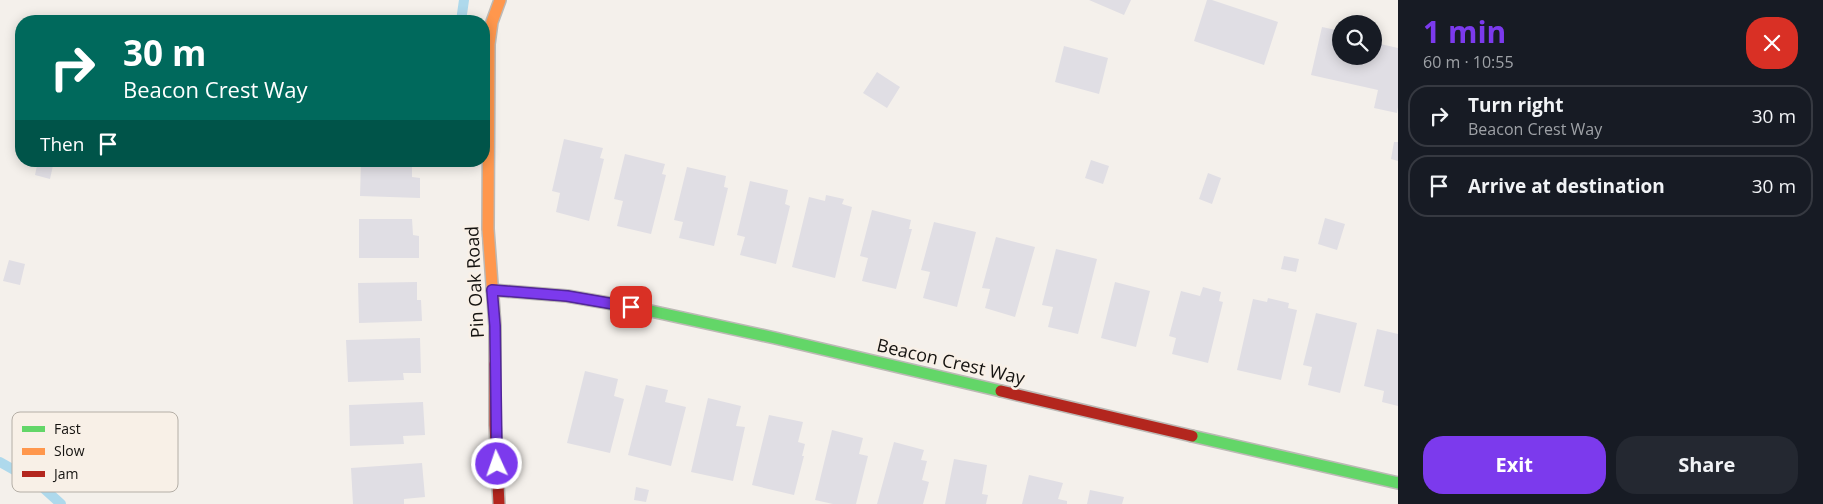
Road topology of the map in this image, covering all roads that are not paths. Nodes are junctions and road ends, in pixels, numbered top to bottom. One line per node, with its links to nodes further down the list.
1 (500, 0): 2 (street, Pin Oak Road)
2 (490, 37)
3 (488, 167): 4 (street, Pin Oak Road)
4 (492, 290): 5 (street, Beacon Crest Way); 6 (street, Pin Oak Road)
5 (1398, 483)
6 (499, 504)

